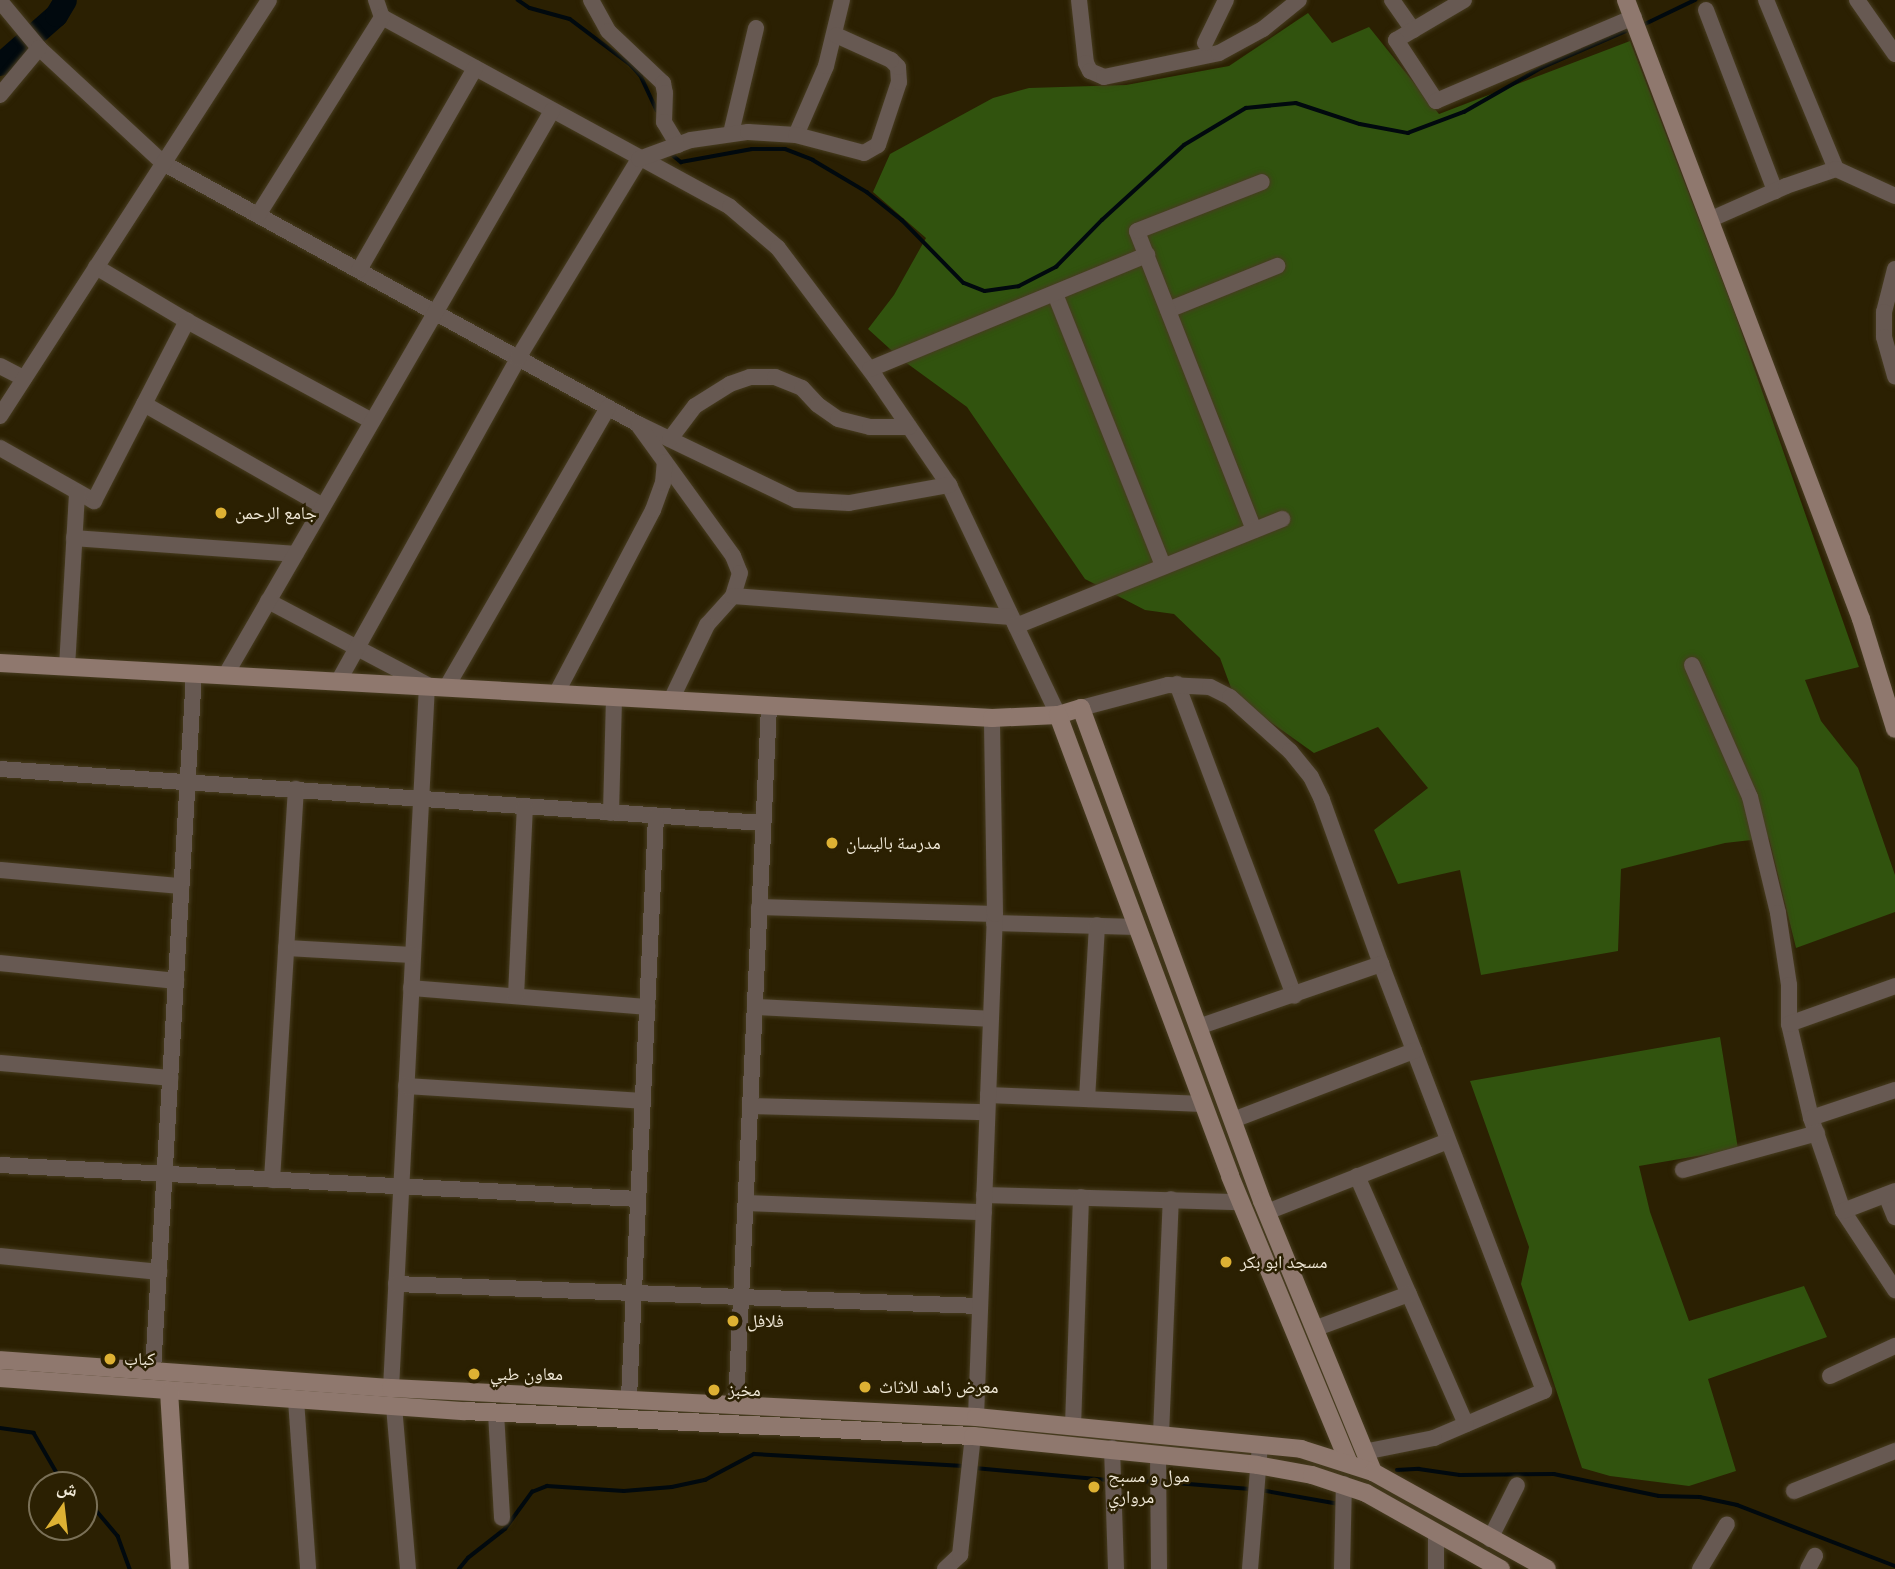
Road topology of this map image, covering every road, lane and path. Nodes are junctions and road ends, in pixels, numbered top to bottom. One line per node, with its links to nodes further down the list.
1 (269, 0): 30 (street)
2 (376, 0): 15 (street)
3 (591, 0): 28 (street)
4 (842, 0): 19 (street)
5 (1079, 0): 7 (street)
6 (1226, 0): 20 (street)
7 (1299, 0)
8 (1392, 0): 18 (street)
9 (1464, 0): 18 (street)
10 (1626, 0): 16 (street)
11 (1766, 0): 31 (street)
12 (1857, 0): 22 (street)
13 (5, 7): 21 (street)
14 (1706, 10): 33 (street)
15 (382, 17): 23 (street); 35 (street)
16 (1634, 17): 18 (street); 36 (street)
17 (756, 28): 26 (street)
18 (1413, 30)
19 (836, 35): 27 (street); 27 (street)
20 (1205, 43)
21 (39, 48): 24 (street); 30 (street)
22 (1895, 54)
23 (475, 68): 25 (street); 41 (street)
24 (0, 95)
25 (552, 111): 29 (street); 44 (street)
26 (731, 133): 27 (street); 28 (street)
27 (796, 135)
28 (678, 145): 29 (street)
29 (639, 159): 46 (street); 48 (street)
30 (163, 163): 35 (street); 39 (street)
31 (1836, 169): 33 (street); 34 (street)
32 (1262, 182): 37 (street)
33 (1775, 191): 36 (street)
34 (1895, 196)
35 (258, 215): 41 (street)
36 (1709, 220): 88 (street)
37 (1147, 255): 42 (street); 43 (street)
38 (1277, 266): 43 (street)
39 (96, 267): 45 (street); 50 (street)
40 (1895, 269): 49 (street)
41 (359, 270): 44 (street)
42 (1055, 294): 48 (street); 67 (street)
43 (1168, 310): 64 (street)
44 (435, 313): 46 (street); 54 (street)
45 (187, 321): 51 (street); 54 (street)
46 (518, 358): 52 (street); 71 (street)
47 (0, 366): 50 (street)
48 (870, 369): 56 (street)
49 (1895, 376)
50 (24, 378): 53 (street)
51 (144, 404): 61 (street); 62 (street)
52 (608, 407): 55 (street); 80 (street)
53 (2, 411)
54 (372, 421): 62 (street)
55 (638, 424): 57 (street); 59 (street)
56 (909, 427): 57 (street); 60 (street)
57 (670, 439): 60 (street)
58 (0, 448): 61 (street)
59 (665, 462): 68 (street); 81 (street)
60 (949, 485): 70 (street)
61 (77, 492): 65 (street)
62 (323, 506): 66 (street)
63 (1282, 519): 64 (street)
64 (1254, 530): 67 (street)
65 (74, 538): 66 (street); 74 (street)
66 (295, 554): 69 (street)
67 (1163, 566): 70 (street)
68 (733, 596): 70 (street); 83 (street)
69 (268, 601): 71 (street); 76 (street)
70 (1014, 622): 86 (street)
71 (355, 649): 77 (street); 79 (street)
72 (0, 663): 74 (street)
73 (1692, 665): 117 (street)
74 (67, 667): 75 (street)
75 (194, 674): 76 (street); 90 (street)
76 (225, 676): 77 (street)
77 (338, 682): 79 (street)
78 (1177, 684): 85 (street); 106 (street); 113 (street)
79 (427, 685): 80 (street); 92 (street)
80 (446, 688): 81 (street)
81 (556, 694): 82 (street)
82 (614, 697): 83 (street); 94 (street)
83 (671, 700): 84 (street)
84 (769, 706): 87 (street); 96 (street)
85 (1081, 708): 86 (street); 108 (street)
86 (1058, 715): 87 (street); 102 (street)
87 (992, 718): 100 (street)
88 (1895, 729)
89 (0, 769): 90 (street)
90 (188, 781): 91 (street); 98 (street)
91 (296, 789): 92 (street); 103 (street)
92 (421, 798): 93 (street); 104 (street)
93 (525, 806): 94 (street); 112 (street)
94 (611, 813): 95 (street)
95 (656, 816): 96 (street); 114 (street)
96 (763, 823): 99 (street)
97 (0, 870): 98 (street)
98 (181, 886): 107 (street)
99 (760, 907): 100 (street); 115 (street)
100 (994, 919): 101 (street); 116 (street)
101 (1097, 925): 102 (street); 125 (street)
102 (1137, 927): 111 (street)
103 (286, 948): 104 (street); 139 (street)
104 (413, 955): 110 (street)
105 (0, 963): 107 (street)
106 (1381, 964): 113 (street); 119 (street)
107 (176, 981): 121 (street)
108 (1181, 981): 111 (street); 118 (street)
109 (1895, 986): 117 (street)
110 (411, 988): 112 (street); 122 (street)
111 (1160, 988): 127 (street)
112 (516, 996): 114 (street)
113 (1294, 996): 118 (street)
114 (647, 1007): 126 (street)
115 (755, 1007): 116 (street); 128 (street)
116 (991, 1019): 124 (street)
117 (1789, 1024): 131 (street)
118 (1198, 1027): 130 (street)
119 (1414, 1051): 130 (street); 132 (street)
120 (0, 1063): 121 (street)
121 (170, 1078): 136 (street)
122 (406, 1086): 126 (street); 140 (street)
123 (1895, 1090): 131 (street)
124 (988, 1095): 125 (street); 129 (street)
125 (1087, 1099): 127 (street)
126 (643, 1101): 144 (street)
127 (1203, 1104): 137 (street)
128 (750, 1107): 129 (street); 147 (street)
129 (987, 1112): 142 (street)
130 (1233, 1121): 134 (street)
131 (1814, 1126): 135 (street); 148 (street)
132 (1448, 1141): 138 (street); 178 (street)
133 (0, 1165): 136 (street)
134 (1250, 1168): 137 (street); 150 (street)
135 (1683, 1170)
136 (164, 1174): 139 (street); 153 (street)
137 (1230, 1176): 146 (street)
138 (1357, 1176): 150 (street); 157 (street)
139 (272, 1180): 140 (street)
140 (401, 1186): 144 (street); 154 (street)
141 (1891, 1193): 148 (street); 151 (street)
142 (984, 1195): 143 (street); 149 (street)
143 (1081, 1197): 145 (street); 179 (street)
144 (638, 1199): 156 (street)
145 (1171, 1199): 146 (street); 181 (street)
146 (1241, 1202): 160 (street)
147 (746, 1203): 149 (street); 158 (street)
148 (1843, 1211): 155 (street)
149 (984, 1212): 159 (street)
150 (1266, 1212): 160 (street)
151 (1895, 1217)
152 (0, 1255): 153 (street)
153 (159, 1272): 164 (street)
154 (396, 1284): 156 (street); 167 (street)
155 (1895, 1290)
156 (634, 1293): 158 (street); 170 (street)
157 (1409, 1294): 161 (street); 178 (street)
158 (741, 1298): 159 (street); 172 (street)
159 (980, 1306): 177 (street)
160 (1295, 1307): 161 (street); 187 (street)
161 (1314, 1329): 186 (street)
162 (1895, 1346): 165 (street)
163 (0, 1360): 164 (street)
164 (153, 1370): 167 (street)
165 (1829, 1376)
166 (0, 1378): 168 (street)
167 (391, 1388): 169 (street)
168 (169, 1391): 171 (street); 198 (street)
169 (465, 1391): 170 (street); 174 (street)
170 (629, 1398): 172 (street)
171 (296, 1400): 173 (street); 199 (street)
172 (736, 1404): 175 (street)
173 (394, 1406): 174 (street); 200 (street)
174 (465, 1411): 176 (street)
175 (877, 1411): 177 (street); 180 (street)
176 (496, 1413): 180 (street); 194 (street)
177 (976, 1417): 179 (street)
178 (1466, 1423): 186 (street)
179 (1073, 1426): 181 (street)
180 (878, 1432): 183 (street)
181 (1161, 1434): 182 (street)
182 (1260, 1444): 187 (street); 189 (street)
183 (972, 1445): 184 (street); 201 (street)
184 (1112, 1448): 188 (street); 202 (street)
185 (1895, 1451): 193 (street)
186 (1364, 1452): 190 (street)
187 (1348, 1461): 190 (street)
188 (1158, 1462): 189 (street); 203 (street)
189 (1256, 1472): 191 (street); 204 (street)
190 (1373, 1472): 197 (street)
191 (1344, 1485): 196 (street); 205 (street)
192 (1517, 1485): 197 (street)
193 (1794, 1491)
194 (502, 1518)
195 (1727, 1524): 209 (street)
196 (1436, 1533): 206 (street); 207 (street)
197 (1490, 1539): 208 (street)
198 (180, 1569)
199 (308, 1569)
200 (408, 1569)
201 (945, 1569)
202 (1116, 1569)
203 (1158, 1569)
204 (1250, 1569)
205 (1342, 1569)
206 (1436, 1569)
207 (1501, 1569)
208 (1546, 1569)
209 (1700, 1569)

